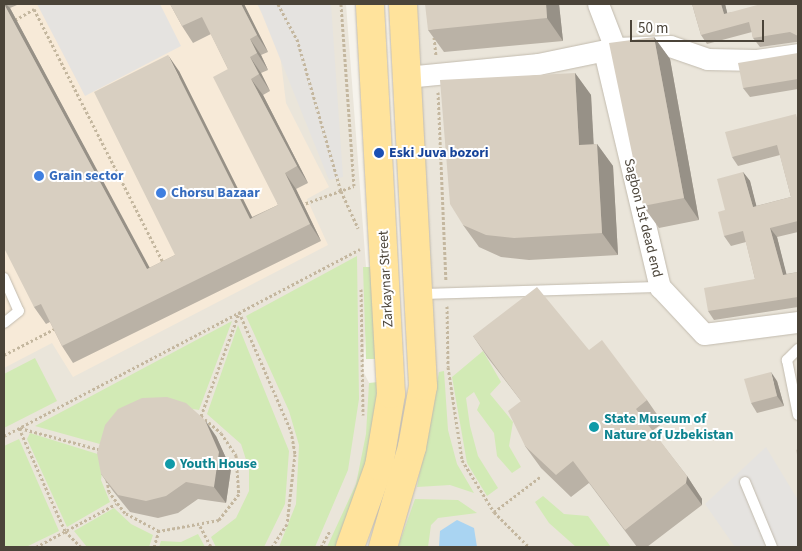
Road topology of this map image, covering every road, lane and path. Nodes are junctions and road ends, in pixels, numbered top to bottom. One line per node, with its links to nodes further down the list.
1 (278, 4): 12 (path)
2 (340, 4): 12 (path)
3 (370, 4): 50 (main road, Zarkaynar Street)
4 (402, 4): 11 (main road)
5 (598, 4): 8 (street, Sagbon 1st dead end)
6 (15, 20): 18 (path)
7 (434, 30): 10 (path)
8 (609, 50): 9 (street); 10 (street); 21 (street, Sagbon 1st dead end)
9 (798, 54)
10 (438, 75): 11 (street); 22 (path)
11 (406, 77): 23 (main road)
12 (341, 191): 13 (path); 14 (path)
13 (293, 209)
14 (358, 234)
15 (359, 241): 16 (path)
16 (360, 249): 17 (path); 24 (path)
17 (360, 258)
18 (174, 265)
19 (360, 277): 32 (path)
20 (4, 278): 26 (lane)
21 (660, 287): 22 (lane); 25 (street, Sagbon 1st dead end)
22 (446, 293): 23 (lane); 39 (path)
23 (419, 294): 51 (main road)
24 (239, 312): 31 (path); 33 (path); 48 (path)
25 (798, 322)
26 (4, 323)
27 (64, 324): 29 (path)
28 (798, 349): 30 (lane)
29 (4, 355)
30 (798, 415)
31 (201, 416): 35 (path); 41 (path)
32 (363, 420)
33 (19, 428): 34 (path); 35 (path); 42 (path)
34 (4, 436)
35 (108, 452): 38 (path)
36 (540, 477): 39 (path)
37 (744, 482): 53 (lane)
38 (116, 504): 42 (path); 43 (path)
39 (494, 512): 52 (path)
40 (335, 523): 49 (path)
41 (200, 526): 43 (path); 47 (path)
42 (66, 531): 44 (path); 45 (path)
43 (159, 531): 46 (path)
44 (36, 547)
45 (81, 547)
46 (154, 547)
47 (211, 547)
48 (272, 547)
49 (321, 547)
50 (350, 547)
51 (383, 547)
52 (529, 547)
53 (772, 547)

